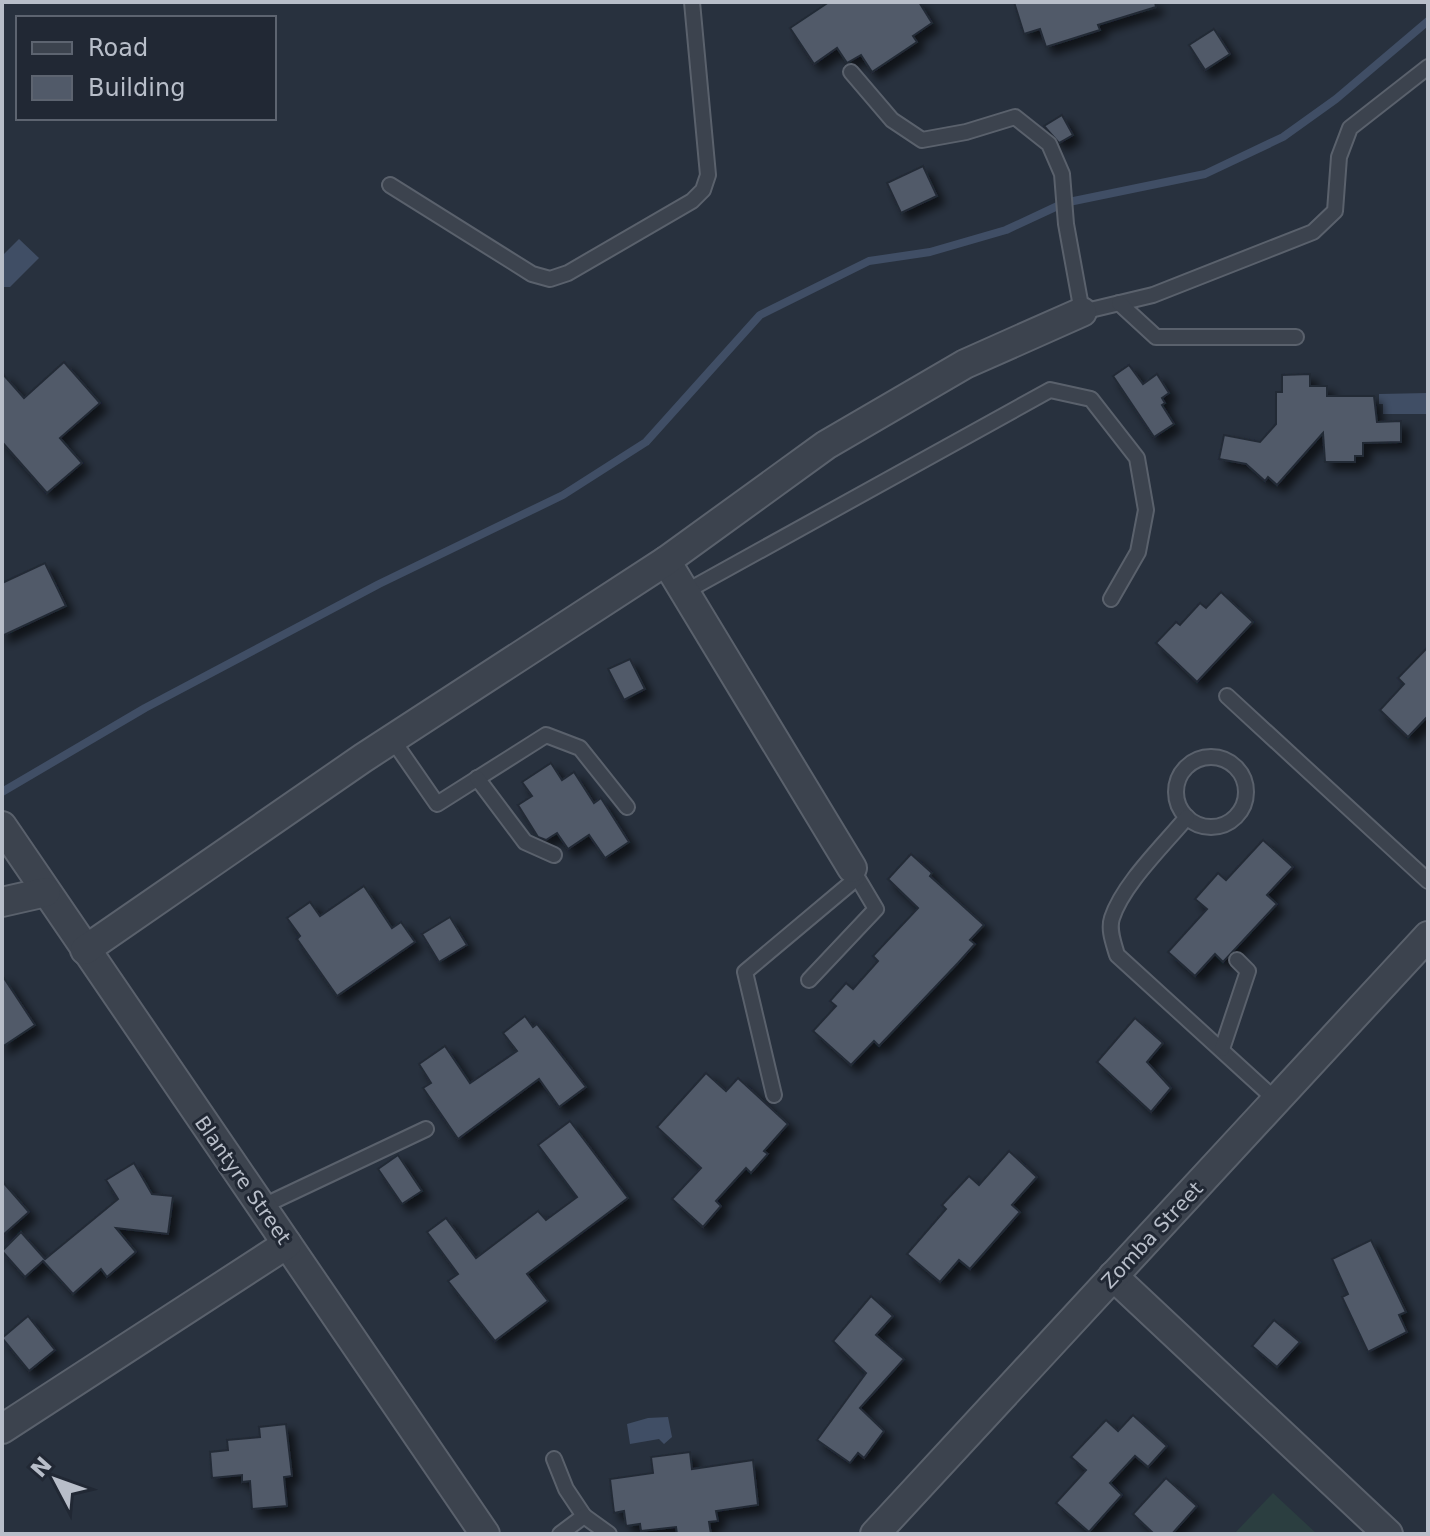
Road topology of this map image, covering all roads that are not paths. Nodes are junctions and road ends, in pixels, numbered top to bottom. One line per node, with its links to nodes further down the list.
1 (692, 2): 4 (lane)
2 (1428, 67): 5 (lane)
3 (851, 72): 6 (lane)
4 (390, 185)
5 (1119, 303): 6 (lane); 7 (lane)
6 (1082, 312): 8 (street)
7 (1296, 337)
8 (666, 561): 9 (street); 12 (street)
9 (685, 592): 10 (lane); 18 (street)
10 (1111, 599)
11 (1227, 696): 19 (lane)
12 (392, 739): 13 (lane); 23 (street)
13 (477, 778): 14 (lane); 17 (lane)
14 (627, 807)
15 (1187, 817): 15 (lane); 26 (lane)
16 (2, 826): 20 (street, Blantyre Street)
17 (554, 855)
18 (855, 873): 25 (lane); 27 (lane)
19 (1428, 881)
20 (46, 892): 21 (street); 23 (street, Blantyre Street)
21 (2, 902)
22 (1428, 936): 28 (street, Zomba Street)
23 (85, 950): 30 (street, Blantyre Street)
24 (1237, 960): 26 (lane)
25 (809, 980)
26 (1222, 1049): 28 (lane)
27 (774, 1095)
28 (1276, 1100): 32 (street, Zomba Street)
29 (426, 1129): 30 (lane)
30 (261, 1207): 31 (street, Blantyre Street)
31 (287, 1244): 33 (street); 36 (street, Blantyre Street)
32 (1113, 1276): 39 (street, Zomba Street); 40 (street)
33 (2, 1429)
34 (554, 1459): 35 (lane)
35 (584, 1516): 37 (lane); 38 (lane)
36 (485, 1534)
37 (560, 1534)
38 (609, 1534)
39 (875, 1534)
40 (1388, 1534)

